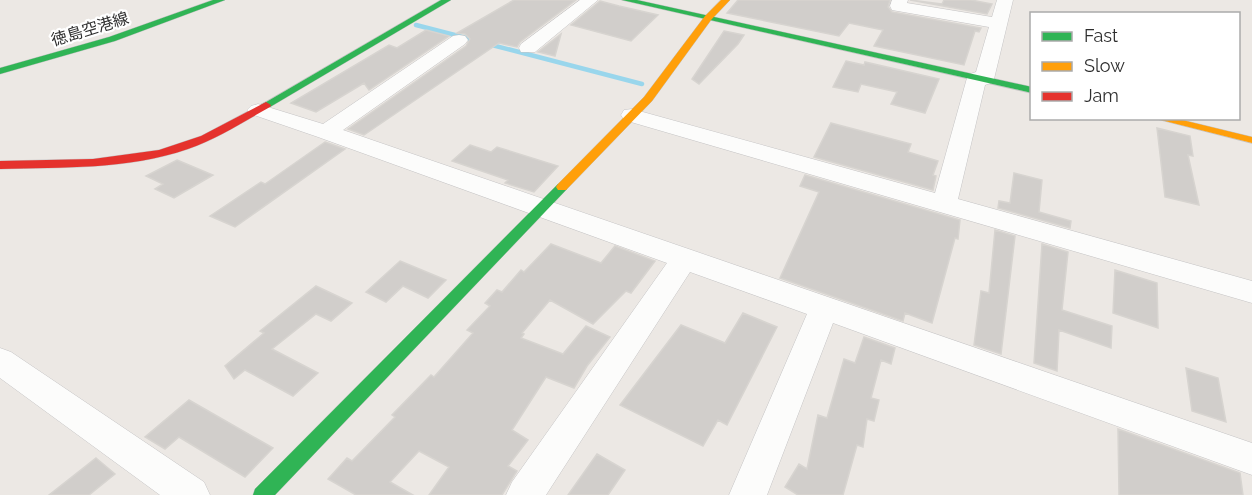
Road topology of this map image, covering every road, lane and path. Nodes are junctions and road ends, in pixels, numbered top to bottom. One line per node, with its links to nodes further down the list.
1 (201, 0): 13 (street, 徳島空港線)
2 (221, 0): 14 (street, 徳島空港線)
3 (447, 0): 17 (street)
4 (590, 0): 12 (street)
5 (626, 0): 9 (street)
6 (726, 0): 9 (street)
7 (900, 0): 10 (street)
8 (1001, 1): 10 (street)
9 (708, 18): 15 (street); 18 (street)
10 (999, 24): 15 (street)
11 (459, 40): 20 (street)
12 (528, 48)
13 (0, 62)
14 (0, 71)
15 (980, 78): 16 (street); 23 (street)
16 (1030, 90)
17 (258, 110): 20 (street); 22 (street)
18 (632, 116): 23 (street); 24 (street)
19 (1167, 120): 21 (street)
20 (326, 132): 24 (street)
21 (1252, 140)
22 (0, 165)
23 (944, 204): 26 (street)
24 (541, 209): 25 (street); 31 (street)
25 (684, 259): 27 (street); 32 (street)
26 (1252, 292)
27 (824, 308): 29 (street); 33 (street)
28 (0, 361): 30 (street)
29 (1252, 459)
30 (191, 495)
31 (262, 495)
32 (525, 495)
33 (748, 495)

